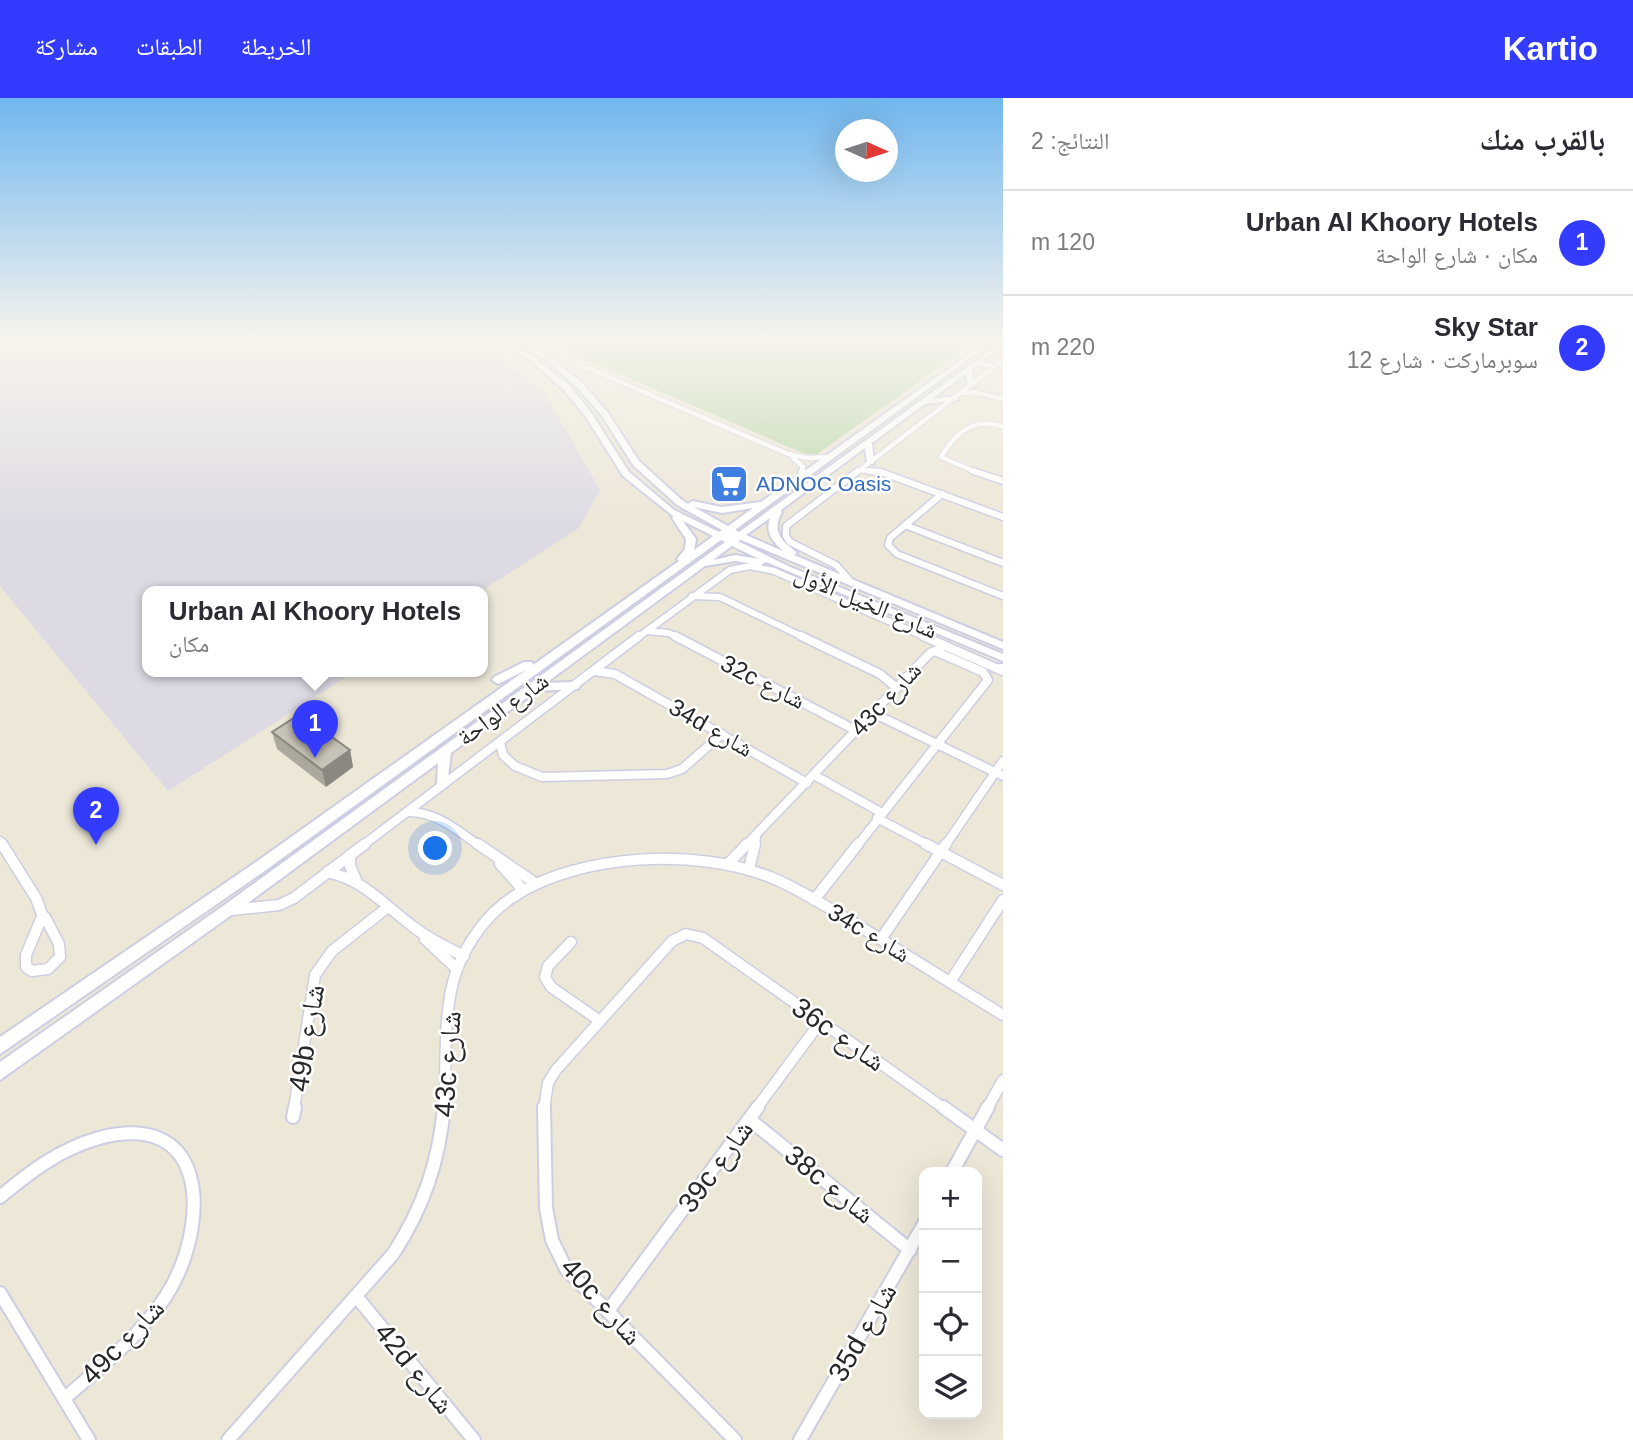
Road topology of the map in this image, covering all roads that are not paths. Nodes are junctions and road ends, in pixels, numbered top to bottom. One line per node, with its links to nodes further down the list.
1 (579, 404): 21 (street, شارع الخيل الأول)
2 (596, 404): 18 (street, شارع الخيل الأول)
3 (671, 404): 9 (street)
4 (905, 404): 10 (street, شارع الواحة)
5 (919, 404): 8 (street, شارع الواحة)
6 (947, 404): 11 (street)
7 (1003, 426): 14 (street)
8 (868, 441): 11 (street); 20 (street, شارع الواحة)
9 (788, 454): 10 (street); 15 (street)
10 (831, 457): 15 (street, شارع الواحة)
11 (871, 462): 12 (street); 13 (street)
12 (860, 470): 13 (street); 31 (street)
13 (881, 472): 17 (street)
14 (1002, 479)
15 (799, 481): 16 (street, شارع الواحة)
16 (781, 493): 19 (street, شارع الواحة); 24 (street)
17 (942, 494): 22 (street); 23 (street)
18 (672, 497): 19 (street); 24 (street, شارع الخيل الأول)
19 (767, 503): 24 (street, شارع الواحة)
20 (785, 503): 24 (street, شارع الواحة); 28 (street)
21 (667, 509): 24 (street, شارع الخيل الأول); 29 (street)
22 (1003, 517)
23 (905, 525): 25 (street); 34 (street)
24 (729, 536): 26 (street, شارع الواحة); 27 (street, شارع الخيل الأول); 28 (street); 29 (street, شارع الواحة); 32 (street)
25 (1003, 564)
26 (697, 567): 27 (street); 32 (street, شارع الواحة)
27 (785, 568): 36 (street, شارع الخيل الأول)
28 (815, 568): 31 (street, شارع الخيل الأول)
29 (672, 569): 42 (street, شارع الواحة)
30 (710, 583): 33 (street); 35 (street); 38 (street)
31 (852, 583): 43 (street, شارع الخيل الأول)
32 (670, 587): 54 (street, شارع الواحة)
33 (692, 596): 35 (street); 37 (street)
34 (1003, 596)
35 (720, 597): 50 (street)
36 (884, 610): 38 (street); 47 (street, شارع الخيل الأول)
37 (659, 621): 39 (street); 40 (street, 32c شارع)
38 (892, 624): 41 (street)
39 (647, 631): 40 (street, 32c شارع); 46 (street)
40 (669, 633): 57 (street, 32c شارع)
41 (920, 635): 44 (street); 45 (street, 43c شارع)
42 (566, 645): 52 (street); 100 (street, شارع الواحة)
43 (1003, 646)
44 (953, 649): 45 (street, 43c شارع); 47 (street)
45 (933, 652): 51 (street, 43c شارع); 60 (street)
46 (608, 661): 48 (street); 49 (street)
47 (1001, 666)
48 (594, 671): 49 (street, 34d شارع); 53 (street)
49 (615, 674): 58 (street, 34d شارع)
50 (880, 674): 51 (street); 55 (street)
51 (907, 677): 55 (street, 43c شارع)
52 (498, 680)
53 (574, 686): 54 (street); 59 (street)
54 (533, 687): 61 (street, شارع الواحة)
55 (897, 688): 56 (street, 43c شارع)
56 (873, 713): 57 (street, 43c شارع); 60 (street)
57 (857, 730): 66 (street, 43c شارع)
58 (722, 734): 63 (street); 67 (street, 34d شارع)
59 (500, 742): 62 (street); 63 (street)
60 (936, 743): 65 (street); 71 (street)
61 (445, 751): 68 (street); 88 (street, شارع الواحة)
62 (478, 758): 63 (street); 68 (street)
63 (506, 758)
64 (1003, 761): 65 (street)
65 (999, 774): 75 (street)
66 (814, 775): 67 (street, 43c شارع); 71 (street)
67 (807, 783): 73 (street, 43c شارع)
68 (443, 784): 69 (street)
69 (428, 796): 70 (street); 72 (street)
70 (406, 813): 72 (street); 76 (street)
71 (879, 815): 75 (street); 85 (street)
72 (437, 817): 77 (street)
73 (756, 838): 78 (street, 43c شارع); 79 (street)
74 (0, 841): 89 (street)
75 (941, 852): 83 (street); 91 (street)
76 (350, 855): 80 (street); 81 (street)
77 (496, 858): 82 (street); 84 (street)
78 (728, 864): 79 (street, 34c شارع); 82 (street, 43c شارع)
79 (749, 869): 85 (street, 34c شارع)
80 (327, 872): 81 (street); 88 (street)
81 (358, 882): 87 (street)
82 (534, 883): 84 (street, 43c شارع)
83 (1003, 885)
84 (523, 890): 94 (street, 43c شارع)
85 (814, 900): 91 (street, 34c شارع)
86 (1003, 900): 96 (street)
87 (388, 907): 90 (street); 103 (street, 49b شارع)
88 (228, 910): 101 (street, شارع الواحة)
89 (43, 917): 89 (street)
90 (421, 934): 94 (street); 95 (street)
91 (881, 939): 96 (street, 34c شارع)
92 (672, 941): 98 (street, 40c شارع); 99 (street, 36c شارع)
93 (571, 942): 98 (street)
94 (464, 956): 95 (street, 43c شارع)
95 (457, 969): 112 (street, 43c شارع)
96 (950, 982): 97 (street, 34c شارع)
97 (1003, 1015)
98 (600, 1021): 113 (street, 40c شارع)
99 (821, 1021): 104 (street, 39c شارع); 105 (street, 36c شارع)
100 (0, 1046)
101 (0, 1072)
102 (1003, 1080): 105 (street)
103 (293, 1116)
104 (749, 1119): 110 (street, 38c شارع); 113 (street, 39c شارع)
105 (975, 1130): 106 (street, 36c شارع); 107 (street)
106 (1003, 1150)
107 (955, 1167)
108 (0, 1197): 114 (street, 49c شارع)
109 (921, 1230): 110 (street, 35d شارع)
110 (910, 1250): 119 (street, 35d شارع)
111 (0, 1293): 114 (street)
112 (356, 1296): 116 (street, 43c شارع); 117 (street, 42d شارع)
113 (608, 1311): 118 (street, 40c شارع)
114 (64, 1399): 115 (street)
115 (89, 1440)
116 (228, 1440)
117 (474, 1440)
118 (735, 1440)
119 (800, 1440)

